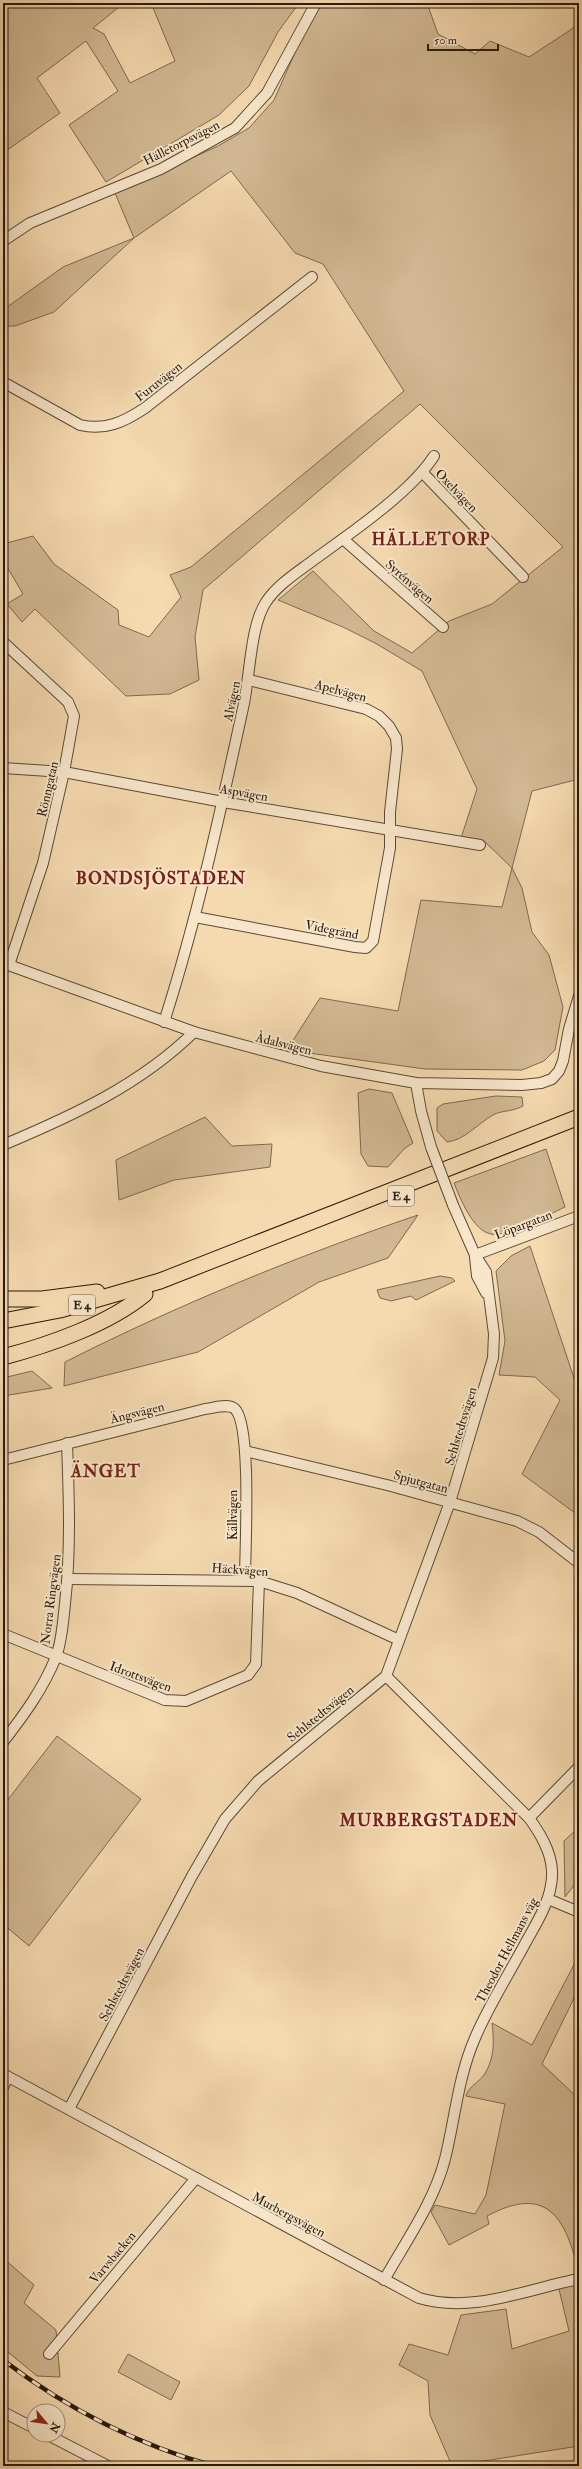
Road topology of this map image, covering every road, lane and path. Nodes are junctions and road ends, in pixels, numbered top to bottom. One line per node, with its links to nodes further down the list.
1 (316, 3): 2 (street, Hälletorpsvägen)
2 (3, 241)
3 (312, 277): 4 (street, Furuvägen)
4 (3, 382)
5 (434, 456): 6 (street, Alvägen)
6 (423, 473): 7 (street, Alvägen); 8 (street, Oxelvägen)
7 (343, 539): 9 (street, Syrénvägen); 11 (street, Alvägen)
8 (523, 577)
9 (443, 627)
10 (3, 642): 13 (street, Rönngatan)
11 (249, 680): 14 (street, Alvägen); 15 (street, Apelvägen)
12 (3, 768): 13 (street, Aspvägen)
13 (64, 772): 14 (street, Aspvägen); 18 (street, Rönngatan)
14 (223, 802): 15 (street, Aspvägen); 17 (street, Alvägen)
15 (390, 830): 16 (street, Aspvägen); 17 (street, Videgränd)
16 (480, 845)
17 (196, 917): 20 (street, Alvägen)
18 (6, 964): 20 (street, Ådalsvägen)
19 (579, 996): 22 (street, Ådalsvägen)
20 (164, 1022): 21 (street, Ådalsvägen)
21 (194, 1032): 22 (street, Ådalsvägen); 25 (street)
22 (416, 1083): 27 (street, Sehlstedtsvägen, bridge)
23 (579, 1117): 28 (highway, E 4)
24 (579, 1127): 29 (highway, E 4)
25 (3, 1145)
26 (579, 1216): 27 (street, Löpargatan)
27 (475, 1255): 37 (street, Sehlstedtsvägen)
28 (160, 1281): 30 (highway, E 4); 31 (highway, E 4)
29 (145, 1294): 32 (highway, E 4); 33 (highway, E 4)
30 (3, 1299)
31 (3, 1321)
32 (3, 1330)
33 (3, 1357)
34 (67, 1443): 35 (street, Ängsvägen); 36 (street, Ängsvägen); 39 (street, Norra Ringvägen)
35 (245, 1451): 37 (street, Spjutgatan); 40 (street, Källvägen)
36 (3, 1460)
37 (450, 1502): 38 (street, Spjutgatan); 43 (street, Sehlstedtsvägen)
38 (579, 1563)
39 (68, 1578): 40 (street, Häckvägen); 44 (street, Norra Ringvägen)
40 (245, 1579): 41 (street, Häckvägen)
41 (259, 1580): 43 (street, Häckvägen); 44 (street, Idrottsvägen)
42 (3, 1634): 44 (street, Idrottsvägen)
43 (399, 1640): 45 (street, Sehlstedtsvägen)
44 (56, 1656): 46 (street, Norra Ringvägen)
45 (386, 1676): 48 (street, Theodor Hellmans väg); 53 (street, Sehlstedtsvägen)
46 (3, 1742)
47 (579, 1767): 48 (street)
48 (529, 1818): 49 (street, Theodor Hellmans väg)
49 (548, 1898): 50 (street); 56 (street, Theodor Hellmans väg)
50 (579, 1912)
51 (6, 2075): 52 (street); 53 (street, Murbergsvägen)
52 (3, 2086)
53 (70, 2109): 54 (street, Murbergsvägen)
54 (196, 2178): 56 (street, Murbergsvägen); 57 (street, Varvsbacken)
55 (579, 2279): 56 (street, Murbergsvägen)
56 (384, 2280)
57 (49, 2354)
58 (3, 2412): 59 (street)
59 (26, 2424)
60 (63, 2443): 61 (street)
61 (108, 2466)

